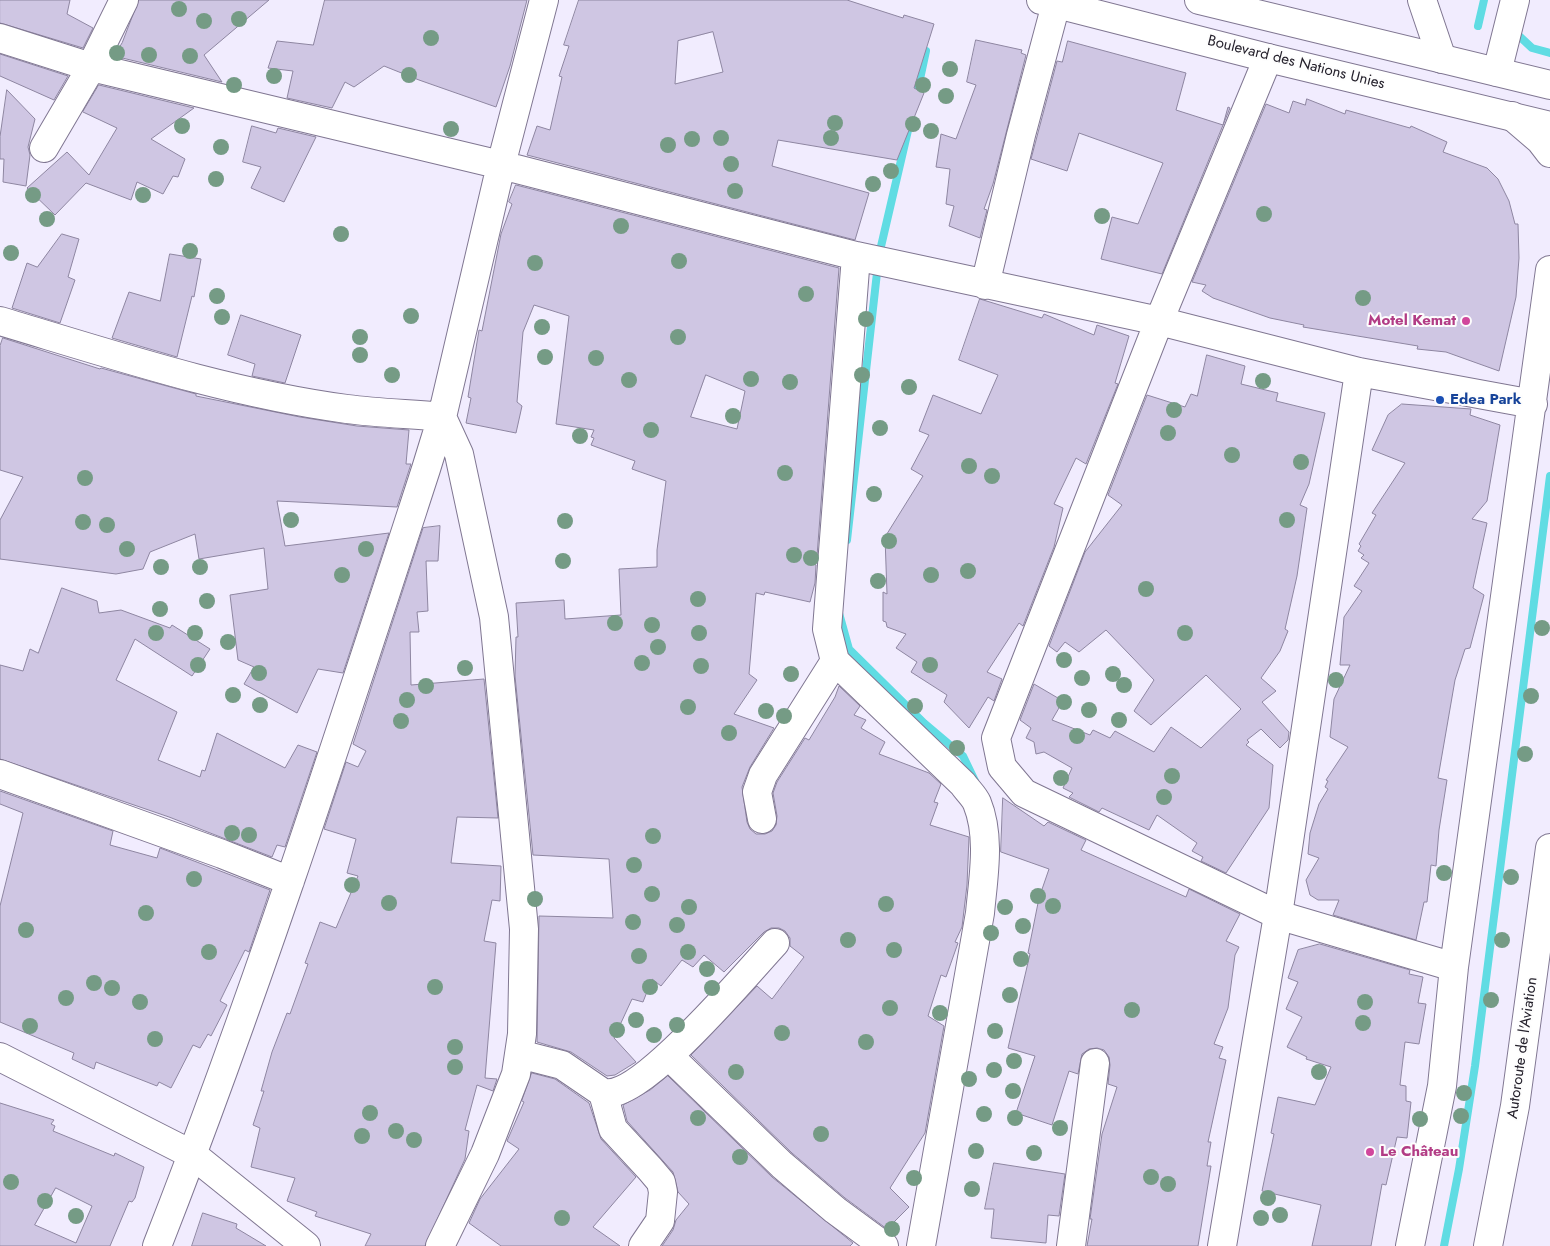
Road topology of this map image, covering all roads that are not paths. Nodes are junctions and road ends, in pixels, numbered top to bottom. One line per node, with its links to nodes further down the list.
1 (124, 0): 14 (main road)
2 (544, 0): 22 (main road)
3 (1193, 0): 9 (main road)
4 (1199, 0): 8 (main road)
5 (1422, 0): 13 (main road)
6 (1515, 0): 15 (main road)
7 (1049, 2): 9 (main road, Boulevard des Nations Unies); 25 (main road)
8 (1252, 5): 11 (main road)
9 (1184, 36): 12 (main road, Boulevard des Nations Unies)
10 (0, 38): 14 (main road)
11 (1396, 48): 13 (main road); 16 (main road)
12 (1268, 58): 16 (main road, Boulevard des Nations Unies); 26 (main road)
13 (1442, 59): 15 (main road)
14 (91, 67): 20 (main road); 22 (main road)
15 (1497, 72): 17 (main road)
16 (1387, 85): 18 (main road, Boulevard des Nations Unies)
17 (1550, 85)
18 (1512, 116): 19 (main road, Boulevard des Nations Unies); 21 (main road)
19 (1550, 126)
20 (44, 148)
21 (1550, 152)
22 (501, 165): 23 (main road); 30 (main road)
23 (856, 256): 25 (main road); 31 (main road)
24 (1550, 270): 29 (main road)
25 (985, 285): 26 (main road)
26 (1159, 321): 28 (main road); 36 (main road)
27 (0, 322): 30 (main road)
28 (1359, 372): 29 (main road); 36 (main road)
29 (1533, 404): 38 (main road)
30 (442, 416): 35 (main road); 39 (main road)
31 (835, 661): 33 (main road); 50 (main road)
32 (0, 774): 35 (main road)
33 (762, 819)
34 (1550, 848): 54 (main road, Autoroute de l'Aviation)
35 (290, 882): 44 (main road)
36 (1278, 915): 38 (main road); 52 (main road)
37 (775, 943): 40 (main road)
38 (1454, 967): 53 (main road)
39 (519, 1054): 43 (main road); 47 (main road)
40 (669, 1056): 43 (main road); 49 (main road)
41 (0, 1057): 44 (main road)
42 (1095, 1063): 51 (main road)
43 (603, 1093): 48 (main road)
44 (193, 1155): 45 (main road); 46 (main road)
45 (157, 1246)
46 (306, 1246)
47 (440, 1246)
48 (643, 1246)
49 (884, 1246)
50 (920, 1246)
51 (1071, 1246)
52 (1222, 1246)
53 (1410, 1246)
54 (1488, 1246)

